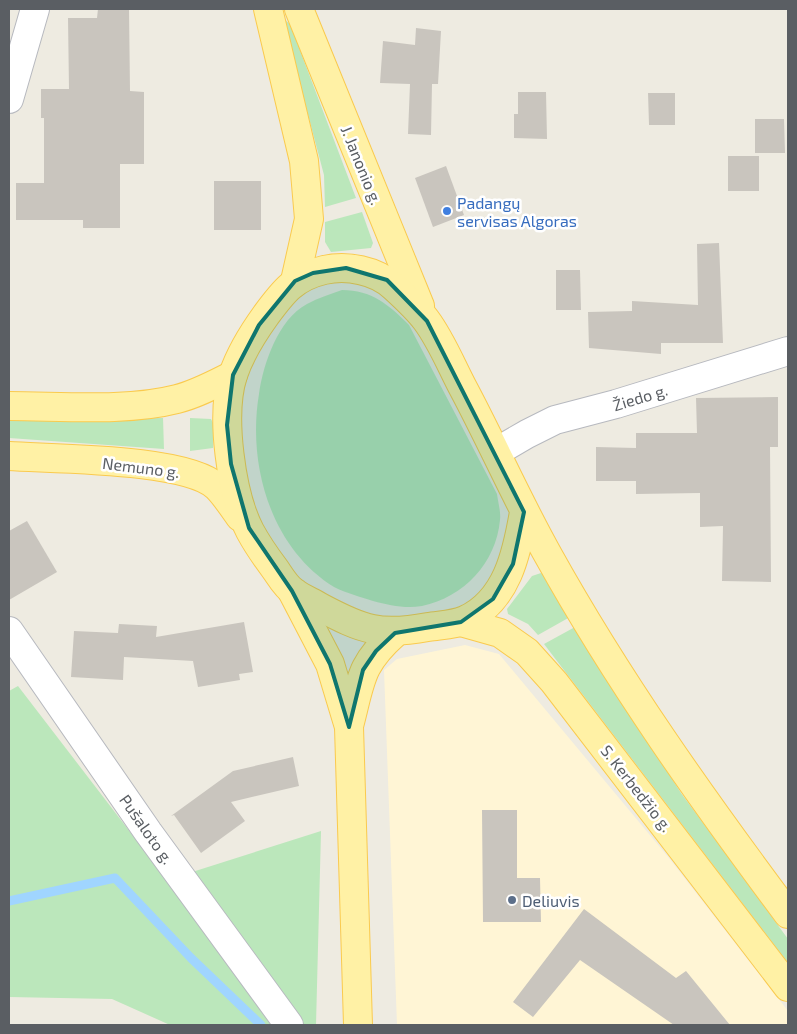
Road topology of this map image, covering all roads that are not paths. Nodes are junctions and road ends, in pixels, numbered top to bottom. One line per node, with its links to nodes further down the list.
1 (35, 9): 4 (street)
2 (268, 9): 5 (main road)
3 (299, 9): 6 (main road, J. Janonio g.)
4 (9, 99)
5 (295, 281): 6 (main road); 8 (main road)
6 (427, 321): 10 (main road)
7 (788, 351): 10 (street, Žiedo g.)
8 (233, 375): 9 (main road); 13 (main road)
9 (9, 406)
10 (496, 452): 12 (main road)
11 (9, 456): 13 (main road, Nemuno g.)
12 (524, 512): 15 (main road); 19 (main road)
13 (249, 528): 14 (main road)
14 (292, 591): 17 (main road); 18 (main road)
15 (461, 622): 17 (main road); 20 (main road, S. Kerbedžio g.)
16 (9, 632): 21 (street, Pušaloto g.)
17 (396, 633): 18 (main road)
18 (349, 727): 22 (main road)
19 (788, 914)
20 (788, 987)
21 (289, 1025)
22 (358, 1025)

